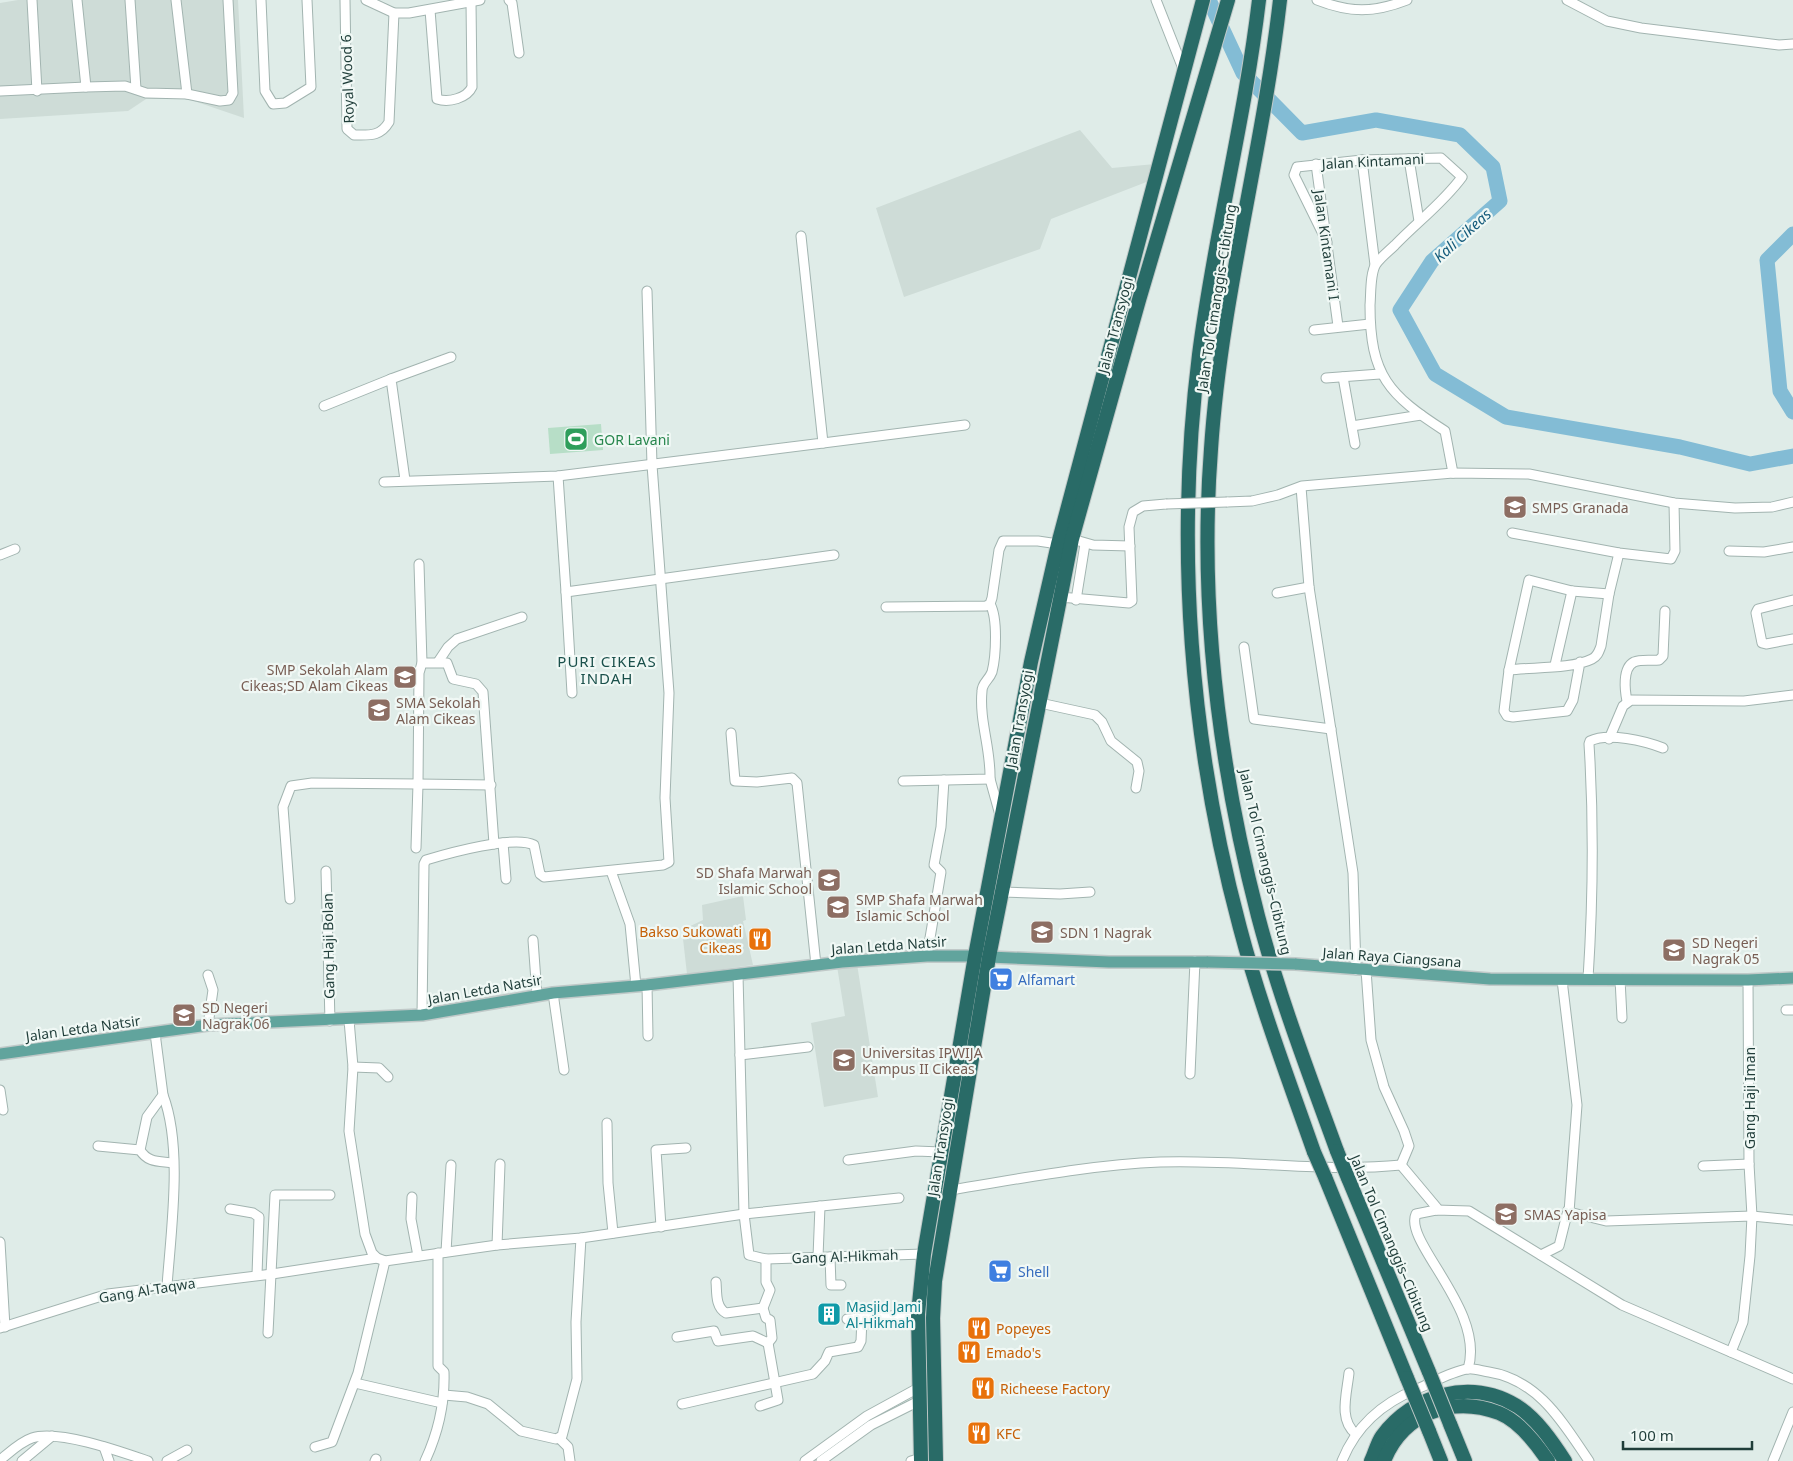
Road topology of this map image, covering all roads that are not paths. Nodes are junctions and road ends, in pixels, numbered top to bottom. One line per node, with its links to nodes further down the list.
1 (32, 0): 28 (street)
2 (77, 0): 25 (street)
3 (130, 0): 26 (street)
4 (176, 0): 29 (street)
5 (228, 0): 29 (street)
6 (261, 0): 7 (street)
7 (307, 0)
8 (345, 0): 21 (street, Royal Wood 6)
9 (366, 0): 21 (street)
10 (508, 0): 23 (street)
11 (1156, 0): 24 (street)
12 (1203, 0): 24 (highway, Jalan Transyogi)
13 (1228, 0): 61 (highway, Jalan Transyogi)
14 (1259, 0): 215 (highway, Jalan Tol Cimanggis–Cibitung, bridge)
15 (1280, 0): 230 (highway, Jalan Tol Cimanggis–Cibitung, bridge)
16 (1317, 0): 17 (street)
17 (1407, 0)
18 (1567, 0): 22 (street)
19 (476, 1): 20 (street); 20 (street)
20 (430, 10): 21 (street)
21 (394, 12)
22 (1793, 44)
23 (519, 53)
24 (1184, 71): 62 (highway, Jalan Transyogi)
25 (86, 87): 26 (street); 28 (street)
26 (136, 89): 29 (street)
27 (0, 91): 28 (street)
28 (37, 91)
29 (187, 94)
30 (1409, 159): 31 (street, Jalan Kintamani); 33 (street); 33 (street, Jalan Kintamani)
31 (1362, 160): 32 (street, Jalan Kintamani); 36 (street)
32 (1316, 164): 35 (street, Jalan Kintamani I); 35 (street, Jalan Kintamani)
33 (1419, 221): 36 (street, Jalan Kintamani)
34 (802, 236): 50 (street)
35 (1327, 242): 39 (street, Jalan Kintamani I)
36 (1375, 265): 38 (street)
37 (647, 291): 52 (street)
38 (1370, 324): 39 (street); 42 (street)
39 (1338, 326): 40 (street)
40 (1314, 330)
41 (451, 358): 45 (street)
42 (1380, 374): 43 (street); 47 (street)
43 (1343, 376): 44 (street); 49 (street)
44 (1326, 378)
45 (390, 379): 46 (street); 55 (street)
46 (324, 406)
47 (1421, 415): 49 (street); 53 (street)
48 (965, 425): 50 (street)
49 (1352, 426): 51 (street)
50 (823, 443): 52 (street)
51 (1355, 444)
52 (652, 465): 54 (street); 71 (street)
53 (1453, 473): 57 (street); 59 (street)
54 (558, 476): 55 (street); 74 (street)
55 (405, 480): 56 (street)
56 (384, 482)
57 (1301, 486): 63 (street, bridge); 72 (street)
58 (1793, 502): 59 (street)
59 (1674, 503): 67 (street)
60 (1512, 533): 67 (street)
61 (1079, 541): 63 (street); 77 (highway, Jalan Transyogi); 78 (street)
62 (1058, 544): 80 (street); 87 (highway, Jalan Transyogi)
63 (1130, 546): 78 (street)
64 (1793, 547): 66 (street)
65 (15, 549): 68 (street)
66 (1729, 551)
67 (1619, 553): 76 (street)
68 (0, 555)
69 (834, 555): 71 (street)
70 (419, 564): 89 (street)
71 (661, 578): 74 (street); 111 (street)
72 (1309, 587): 75 (street); 97 (street)
73 (1572, 591): 76 (street); 91 (street); 92 (street)
74 (566, 592): 93 (street)
75 (1277, 593)
76 (1609, 594): 88 (street)
77 (1060, 597): 78 (street); 90 (highway, Jalan Transyogi)
78 (1076, 600)
79 (1793, 600): 84 (street)
80 (990, 604): 81 (street); 101 (street)
81 (886, 607)
82 (1665, 611): 95 (street)
83 (522, 617): 86 (street)
84 (1793, 639)
85 (1244, 647): 97 (street)
86 (438, 662): 89 (street); 105 (street)
87 (1031, 662): 90 (highway); 107 (highway, Jalan Transyogi)
88 (1580, 662): 91 (street); 92 (street)
89 (422, 663): 104 (street)
90 (1046, 664): 96 (highway, Jalan Transyogi)
91 (1555, 666): 92 (street)
92 (1509, 670)
93 (572, 694)
94 (1793, 696): 95 (street)
95 (1627, 702): 99 (street)
96 (1040, 703): 106 (street); 113 (highway, Jalan Transyogi)
97 (1331, 729): 121 (street)
98 (731, 733): 120 (street)
99 (1609, 739): 100 (street); 125 (street)
100 (1663, 748)
101 (990, 779): 102 (street); 107 (street)
102 (944, 780): 103 (street); 117 (street)
103 (903, 781)
104 (418, 784): 105 (street); 109 (street); 115 (street)
105 (491, 785): 108 (street)
106 (1136, 788)
107 (1002, 820): 118 (highway, Jalan Transyogi)
108 (499, 844): 111 (street); 112 (street); 132 (street)
109 (416, 848)
110 (326, 871): 135 (street, Gang Haji Bolan)
111 (611, 872): 129 (street)
112 (506, 879)
113 (1002, 892): 114 (street); 118 (highway, Jalan Transyogi)
114 (1090, 892)
115 (290, 899)
116 (533, 940): 131 (street)
117 (927, 956): 118 (main road, Jalan Letda Natsir); 120 (main road, Jalan Letda Natsir)
118 (982, 956): 119 (main road, Jalan Raya Ciangsana); 153 (highway, Jalan Transyogi); 161 (highway, Jalan Transyogi)
119 (1195, 961): 121 (main road, Jalan Raya Ciangsana, bridge); 144 (street)
120 (816, 965): 123 (main road, Jalan Letda Natsir)
121 (1361, 970): 126 (main road, Jalan Raya Ciangsana); 159 (street)
122 (208, 975): 136 (street)
123 (738, 975): 129 (main road, Jalan Letda Natsir); 141 (street)
124 (1793, 978): 128 (main road, Jalan Raya Ciangsana)
125 (1588, 979): 126 (main road, Jalan Raya Ciangsana); 127 (main road, Jalan Raya Ciangsana)
126 (1562, 980): 168 (street)
127 (1620, 980): 128 (main road, Jalan Raya Ciangsana); 133 (street)
128 (1748, 980): 157 (street, Gang Haji Iman)
129 (641, 986): 130 (main road, Jalan Letda Natsir); 138 (street)
130 (553, 993): 131 (main road, Jalan Letda Natsir); 143 (street)
131 (537, 995): 132 (main road, Jalan Letda Natsir)
132 (422, 1015): 134 (main road, Jalan Letda Natsir)
133 (1622, 1018)
134 (349, 1020): 135 (main road, Jalan Letda Natsir); 142 (street)
135 (330, 1021): 136 (main road, Jalan Letda Natsir)
136 (208, 1025): 137 (main road, Jalan Letda Natsir)
137 (155, 1032): 140 (main road, Jalan Letda Natsir); 147 (street)
138 (648, 1036)
139 (808, 1047): 141 (street)
140 (0, 1054)
141 (740, 1055): 169 (street)
142 (353, 1067): 145 (street); 184 (street)
143 (564, 1070)
144 (1190, 1074)
145 (388, 1077)
146 (0, 1090): 148 (street)
147 (163, 1095): 152 (street); 155 (street)
148 (3, 1110)
149 (607, 1122): 173 (street)
150 (98, 1146): 152 (street)
151 (686, 1148): 172 (street)
152 (140, 1150): 155 (street)
153 (941, 1152): 154 (street); 178 (highway, Jalan Transyogi)
154 (848, 1160)
155 (173, 1162): 189 (street)
156 (500, 1164): 176 (street)
157 (1749, 1164): 160 (street); 170 (street, Gang Haji Iman)
158 (451, 1165): 177 (street)
159 (1401, 1165): 161 (street); 167 (street)
160 (1703, 1166)
161 (950, 1190): 226 (highway, Jalan Transyogi)
162 (330, 1195): 185 (street)
163 (412, 1197): 180 (street)
164 (899, 1198): 165 (street, Gang Al-Taqwa)
165 (820, 1206): 169 (street, Gang Al-Taqwa); 181 (street)
166 (230, 1209): 186 (street)
167 (1436, 1210): 179 (street); 199 (street)
168 (1568, 1210): 170 (street); 179 (street)
169 (744, 1214): 172 (street, Gang Al-Taqwa); 183 (street)
170 (1752, 1216): 171 (street); 198 (street, Gang Haji Iman)
171 (1793, 1220)
172 (661, 1227): 173 (street, Gang Al-Taqwa)
173 (613, 1233): 174 (street, Gang Al-Taqwa)
174 (581, 1238): 176 (street, Gang Al-Taqwa); 211 (street)
175 (0, 1245): 194 (street, Gang Al-Taqwa)
176 (496, 1245): 177 (street, Gang Al-Taqwa)
177 (442, 1253): 180 (street, Gang Al-Taqwa); 205 (street)
178 (924, 1254): 182 (street, Gang Al-Hikmah); 191 (highway, Jalan Transyogi)
179 (1541, 1255): 198 (street)
180 (418, 1256): 184 (street, Gang Al-Taqwa)
181 (818, 1257): 182 (street, Gang Al-Hikmah); 183 (street, Gang Al-Hikmah)
182 (830, 1257): 188 (street)
183 (766, 1258): 190 (street)
184 (381, 1259): 185 (street, Gang Al-Taqwa); 202 (street)
185 (272, 1274): 186 (street, Gang Al-Taqwa); 195 (street)
186 (257, 1275): 189 (street, Gang Al-Taqwa)
187 (716, 1282): 190 (street)
188 (841, 1285)
189 (167, 1286): 194 (street, Gang Al-Taqwa)
190 (763, 1308): 197 (street)
191 (918, 1314): 192 (street); 204 (highway, Jalan Transyogi)
192 (862, 1319): 193 (street); 203 (street)
193 (846, 1320)
194 (3, 1327)
195 (268, 1333)
196 (677, 1336): 197 (street)
197 (768, 1343): 203 (street)
198 (1731, 1352): 201 (street)
199 (1468, 1369): 209 (street); 233 (street)
200 (1349, 1373): 209 (street)
201 (1793, 1379)
202 (355, 1383): 205 (street); 213 (street)
203 (774, 1384): 206 (street); 207 (street)
204 (920, 1393): 217 (highway, Jalan Transyogi); 224 (street); 225 (street)
205 (443, 1399): 211 (street); 222 (street)
206 (682, 1404)
207 (760, 1406)
208 (1792, 1410): 234 (street)
209 (1356, 1434): 227 (street)
210 (53, 1436): 212 (street); 216 (street); 218 (street)
211 (559, 1438): 223 (street)
212 (104, 1447): 219 (street); 220 (street)
213 (315, 1447)
214 (187, 1450): 221 (street)
215 (1439, 1458)
216 (0, 1460)
217 (917, 1460)
218 (22, 1461)
219 (109, 1461)
220 (148, 1461)
221 (167, 1461)
222 (425, 1461)
223 (570, 1461)
224 (805, 1461)
225 (821, 1461)
226 (936, 1461)
227 (1342, 1461)
228 (1371, 1461): 232 (highway)
229 (1384, 1461): 231 (highway)
230 (1465, 1461)
231 (1548, 1461)
232 (1564, 1461)
233 (1588, 1461)
234 (1774, 1461)

